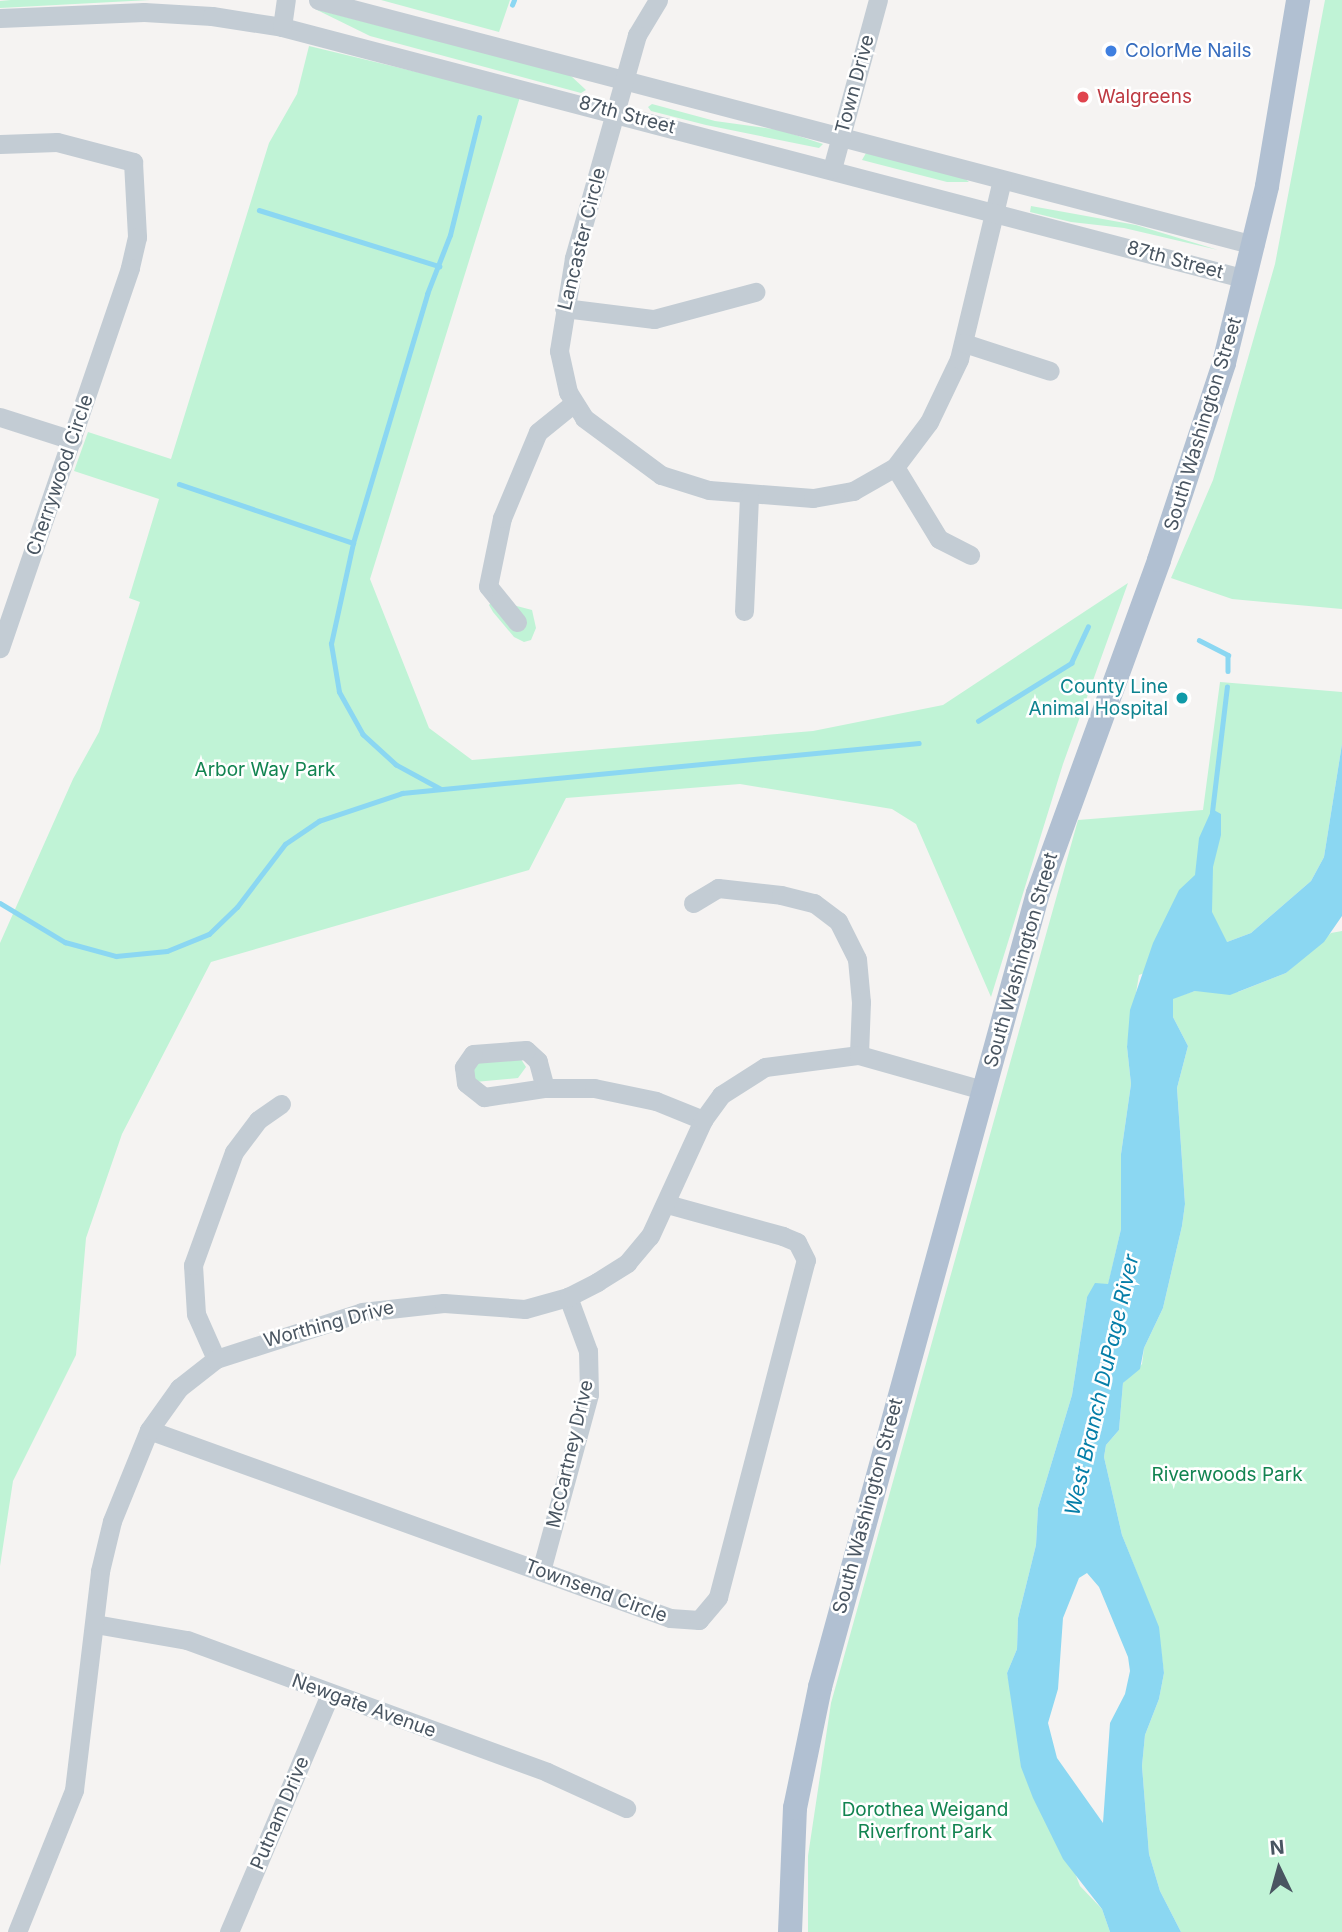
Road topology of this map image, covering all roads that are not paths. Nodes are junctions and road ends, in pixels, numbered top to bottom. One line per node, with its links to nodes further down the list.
1 (286, 0): 7 (street)
2 (318, 0): 8 (street, 87th Street)
3 (658, 0): 8 (street, Lancaster Circle)
4 (878, 0): 10 (street, Town Drive)
5 (1298, 0): 15 (main road, South Washington Street)
6 (0, 18): 7 (street, 87th Street)
7 (282, 27): 9 (street, 87th Street)
8 (624, 79): 9 (street, Lancaster Circle); 10 (street, 87th Street)
9 (616, 112): 12 (street, 87th Street); 18 (street, Lancaster Circle)
10 (841, 136): 12 (street, Town Drive); 13 (street, 87th Street)
11 (0, 144): 23 (street, Cherrywood Circle)
12 (832, 169): 14 (street, 87th Street)
13 (1002, 180): 14 (street, Lancaster Circle); 15 (street, 87th Street)
14 (995, 213): 16 (street, 87th Street); 19 (street, Lancaster Circle)
15 (1254, 245): 16 (main road, South Washington Street)
16 (1246, 279): 33 (main road, South Washington Street)
17 (755, 292): 18 (street)
18 (564, 308): 21 (street, Lancaster Circle)
19 (964, 343): 20 (street); 24 (street, Lancaster Circle)
20 (1050, 371)
21 (574, 403): 25 (street, Lancaster Circle); 28 (street)
22 (0, 416): 23 (street)
23 (72, 440): 29 (street, Cherrywood Circle)
24 (895, 467): 25 (street, Lancaster Circle); 26 (street)
25 (749, 496): 27 (street)
26 (970, 555)
27 (744, 611)
28 (517, 622)
29 (0, 648)
30 (693, 903): 31 (street)
31 (859, 1055): 33 (street, Worthing Drive); 35 (street, Worthing Drive)
32 (545, 1088): 35 (street)
33 (983, 1090): 46 (main road, South Washington Street)
34 (281, 1104): 38 (street)
35 (703, 1120): 36 (street, Worthing Drive)
36 (667, 1204): 37 (street, Worthing Drive); 40 (street, Townsend Circle)
37 (568, 1297): 38 (street, Worthing Drive); 40 (street, McCartney Drive)
38 (216, 1359): 39 (street, Worthing Drive)
39 (149, 1430): 40 (street, Townsend Circle); 41 (street, Worthing Drive)
40 (541, 1571)
41 (95, 1624): 42 (street, Newgate Avenue); 44 (street, Worthing Drive)
42 (330, 1694): 43 (street, Newgate Avenue); 45 (street, Putnam Drive)
43 (626, 1808)
44 (18, 1932)
45 (229, 1932)
46 (790, 1932)

